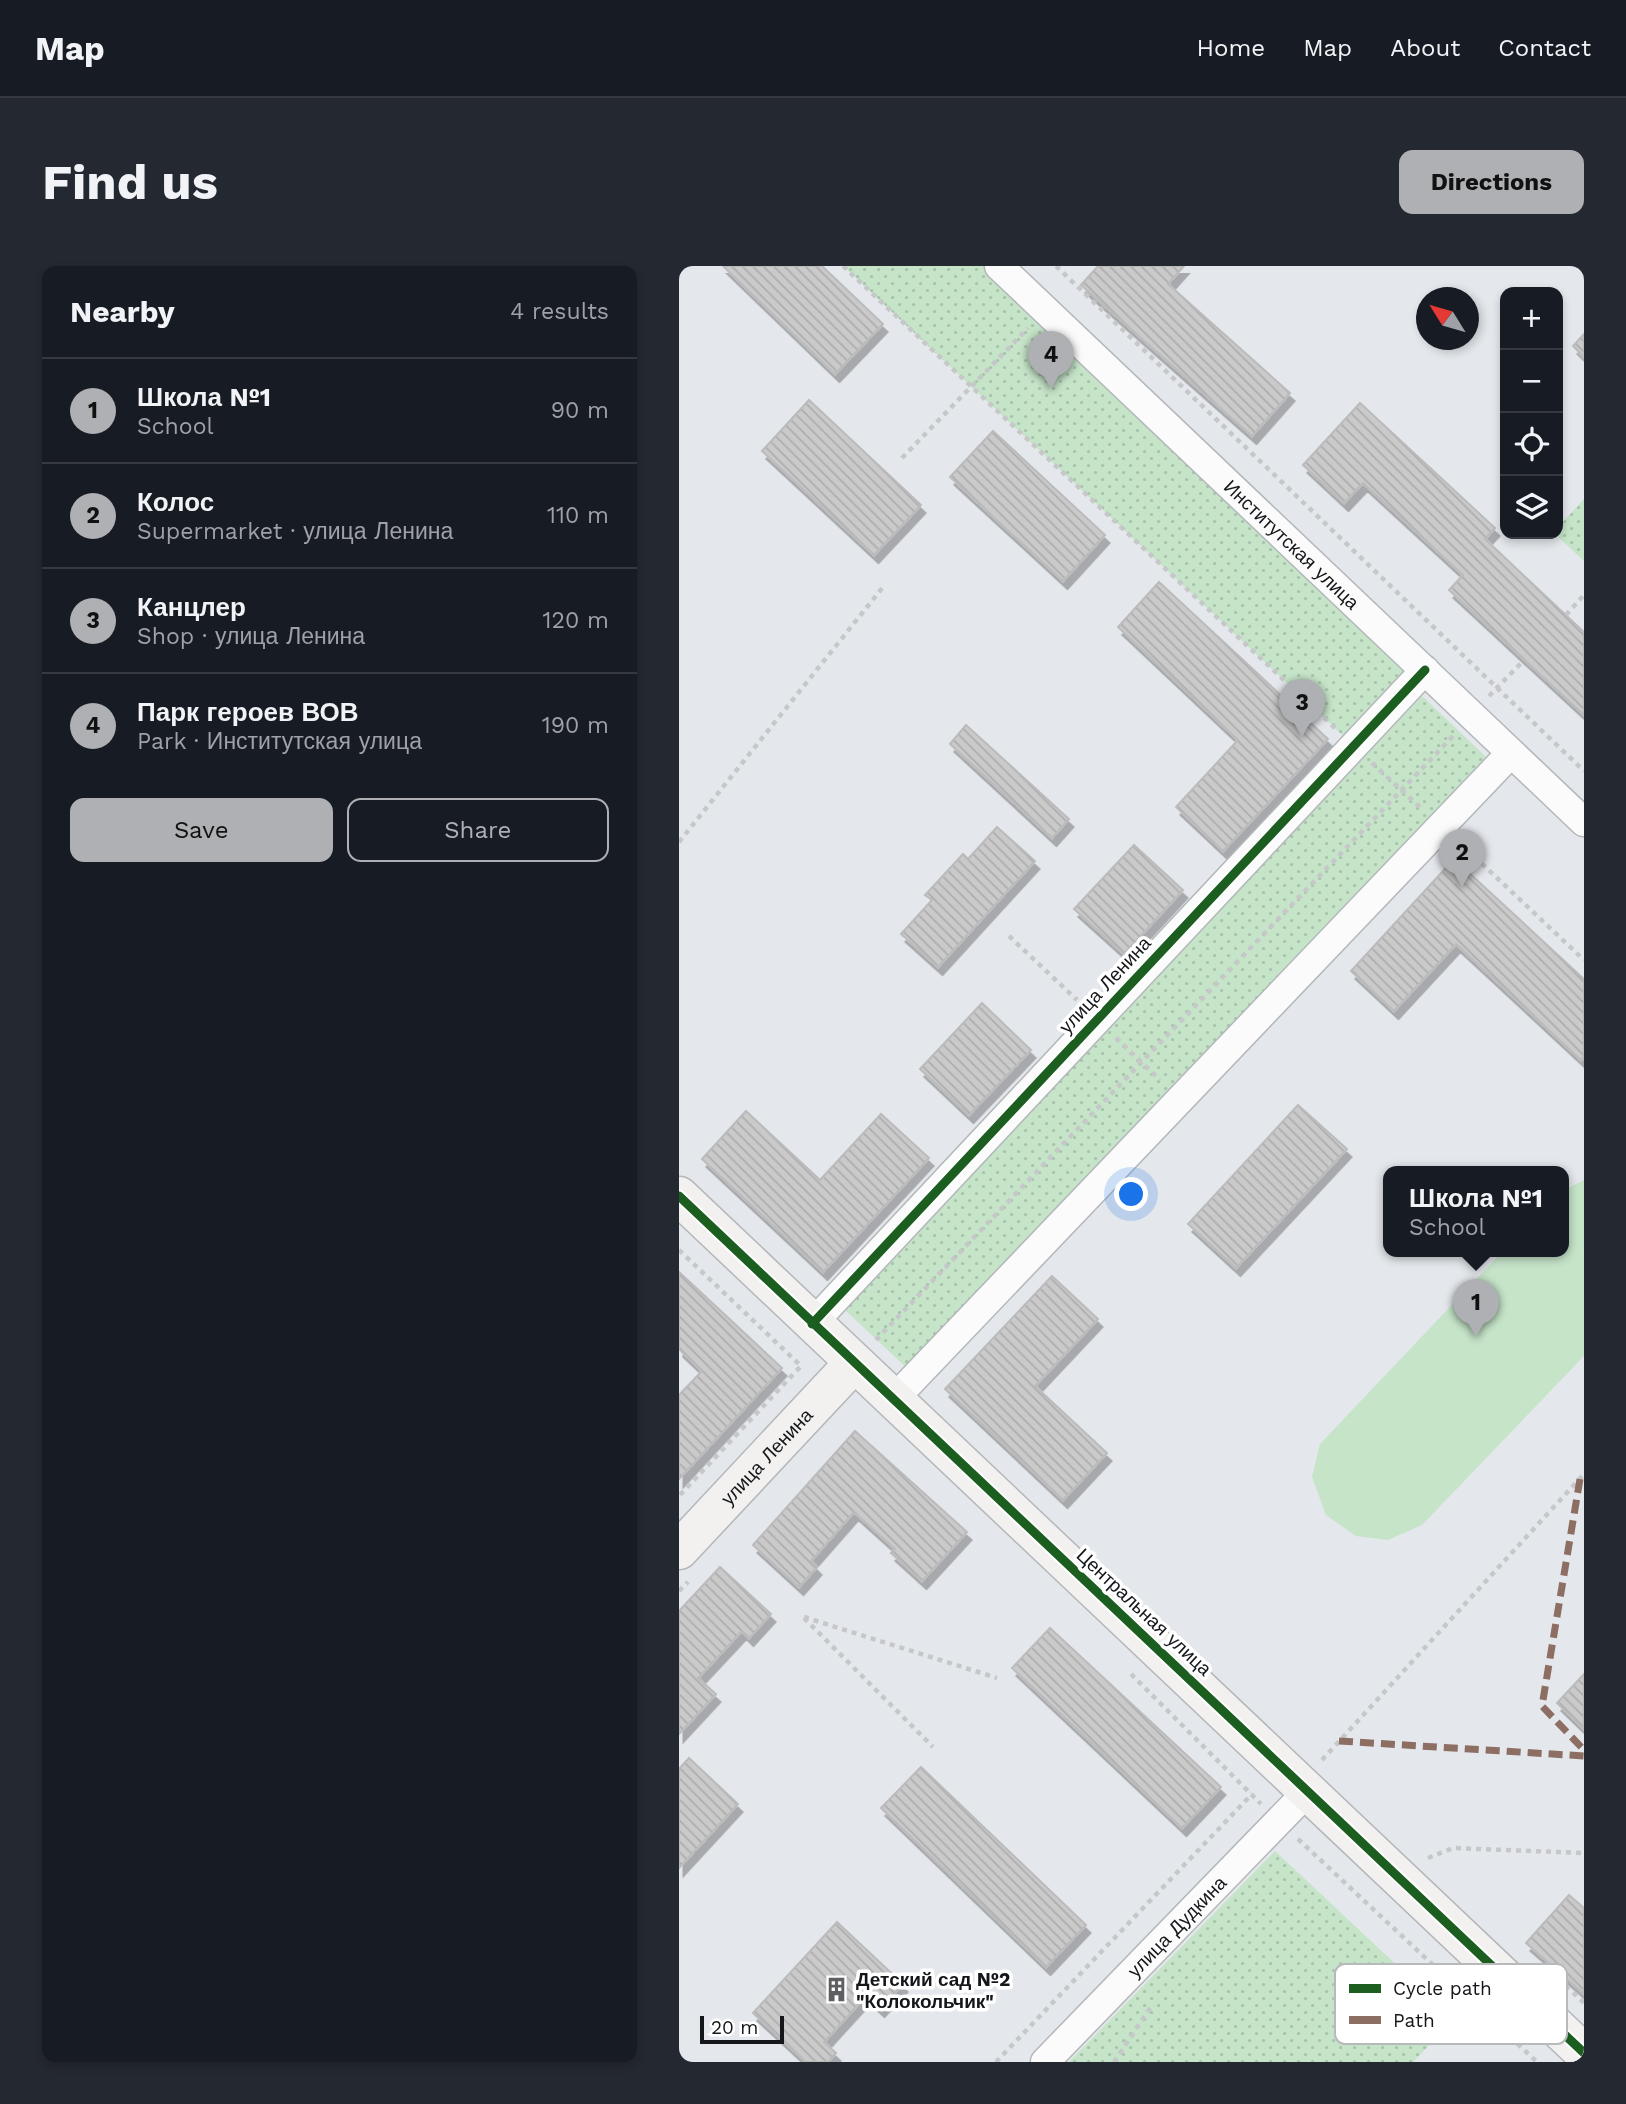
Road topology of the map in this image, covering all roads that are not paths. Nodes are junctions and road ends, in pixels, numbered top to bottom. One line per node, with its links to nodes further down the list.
1 (999, 266): 2 (street, Институтская улица)
2 (1425, 670): 3 (street, Институтская улица); 6 (street, улица Ленина)
3 (1511, 753): 4 (street, Институтская улица); 8 (street)
4 (1584, 822)
5 (679, 1196): 6 (street, Центральная улица)
6 (812, 1324): 7 (street, Центральная улица)
7 (863, 1353): 8 (street, Центральная улица); 9 (street, улица Ленина)
8 (894, 1399): 10 (street, Центральная улица)
9 (679, 1550)
10 (1315, 1776): 11 (street, Центральная улица); 14 (street, улица Дудкина)
11 (1498, 1964)
12 (1567, 2035): 13 (street, Центральная улица)
13 (1584, 2053)
14 (1045, 2062)

